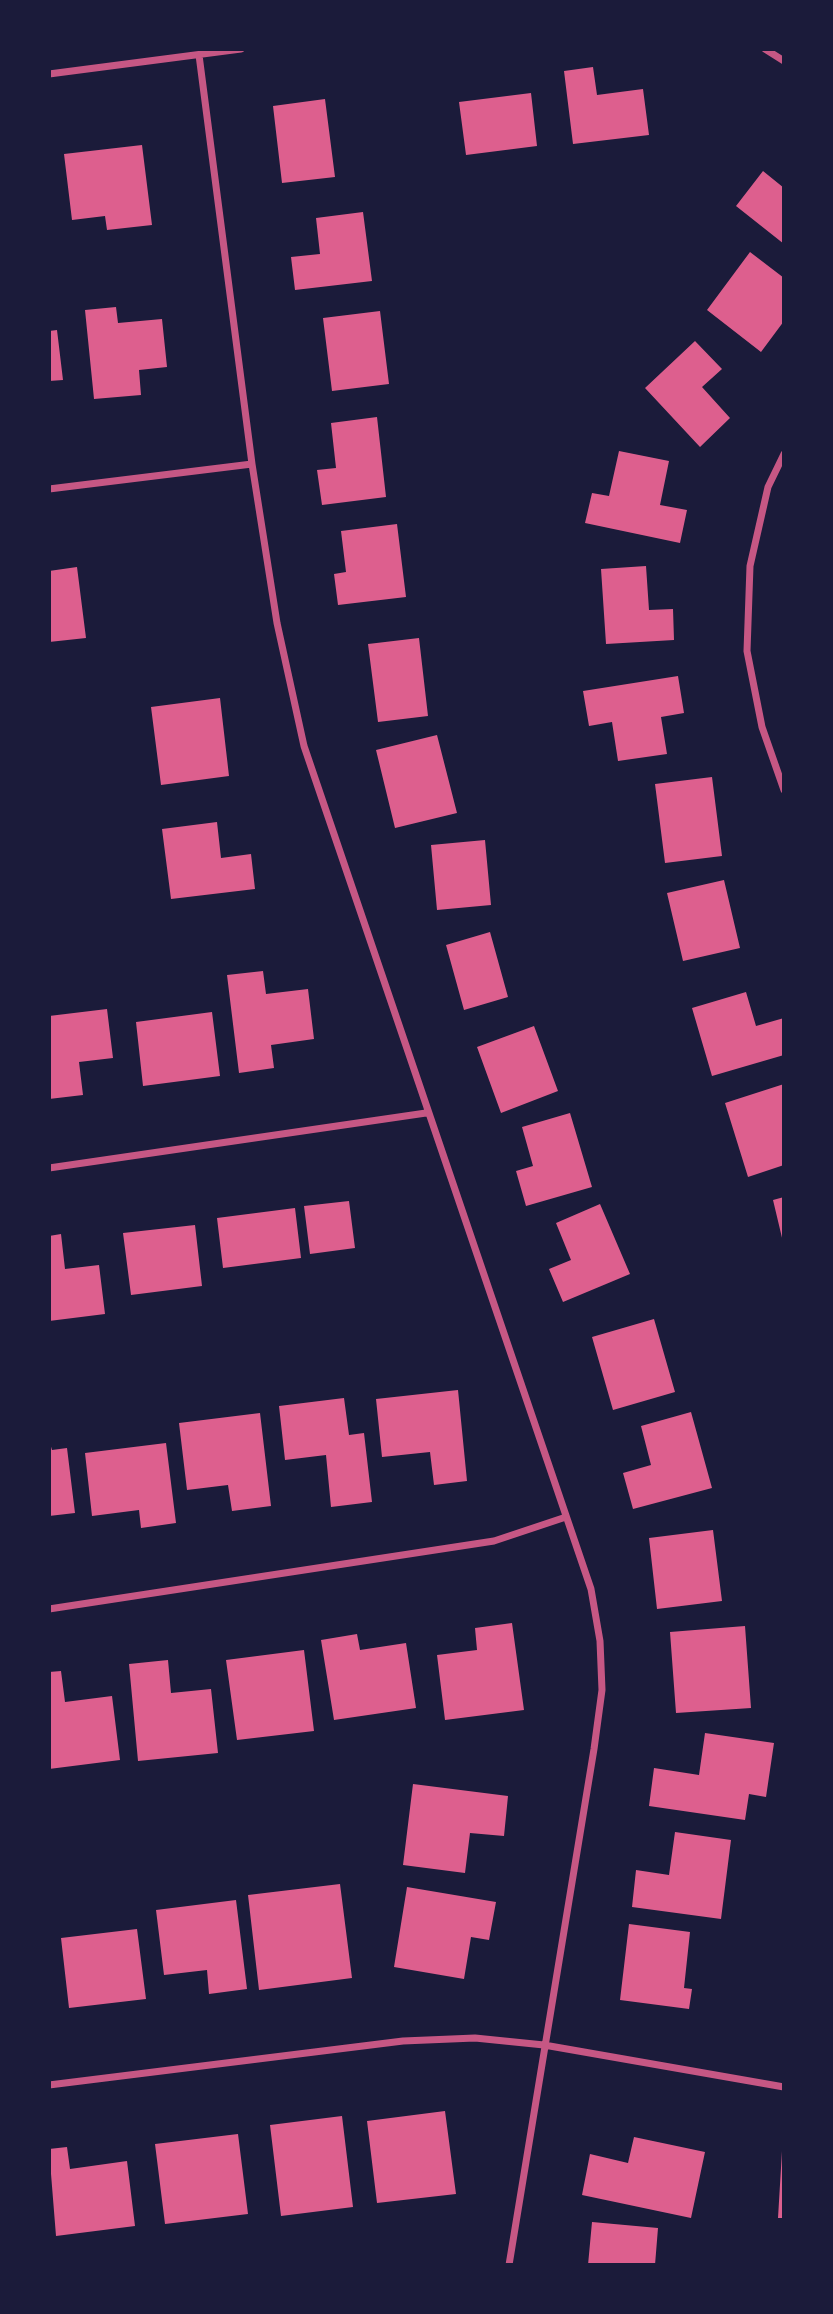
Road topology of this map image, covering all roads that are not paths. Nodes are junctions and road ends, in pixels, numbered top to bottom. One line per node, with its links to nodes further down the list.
1 (241, 49): 3 (street)
2 (765, 49): 4 (street)
3 (199, 55): 5 (street); 7 (street)
4 (784, 61)
5 (49, 74)
6 (784, 454): 9 (street)
7 (251, 464): 8 (street); 10 (street)
8 (49, 489)
9 (784, 790)
10 (426, 1113): 11 (street); 12 (street)
11 (49, 1168)
12 (566, 1517): 13 (street); 14 (street)
13 (49, 1609)
14 (544, 2045): 15 (street); 16 (street); 17 (street)
15 (49, 2085)
16 (784, 2087)
17 (509, 2265)

